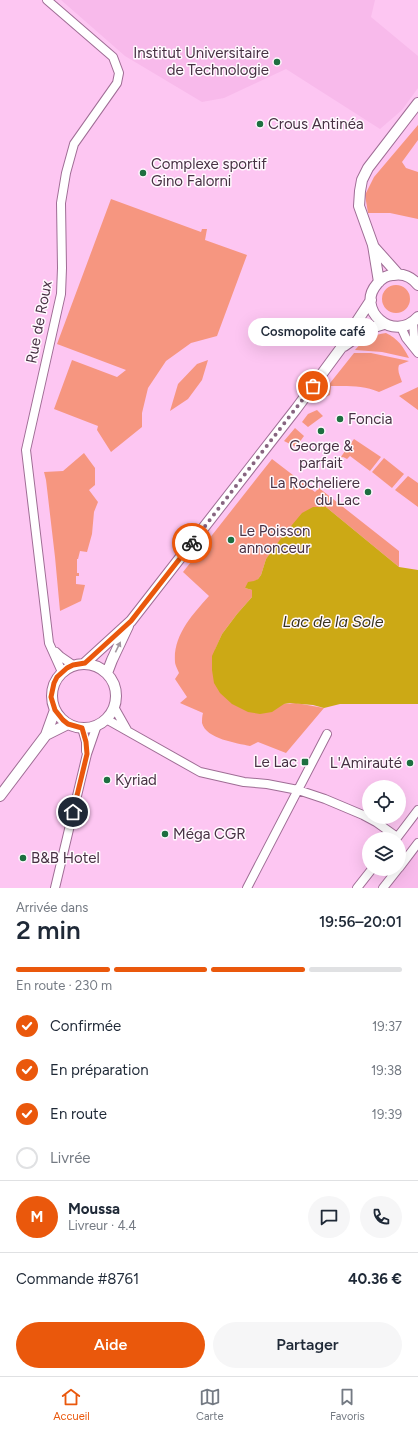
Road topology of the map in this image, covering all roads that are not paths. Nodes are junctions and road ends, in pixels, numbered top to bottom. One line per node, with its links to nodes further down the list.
1 (47, 0): 15 (street, Rue de Roux)
2 (418, 103): 3 (street)
3 (373, 245): 5 (street); 6 (street)
4 (418, 271): 5 (street)
5 (400, 275): 6 (street); 7 (street)
6 (379, 282): 8 (street)
7 (418, 285)
8 (371, 300): 10 (street); 12 (street)
9 (416, 320): 11 (street); 13 (street)
10 (384, 324): 11 (street); 12 (street)
11 (401, 327): 13 (street)
12 (341, 348): 14 (street)
13 (418, 353)
14 (131, 621): 16 (street); 19 (street, one-way to 14)
15 (50, 643): 17 (street); 18 (street, Rue de Roux)
16 (85, 663): 17 (street); 19 (street)
17 (73, 665): 18 (street)
18 (62, 672): 21 (street)
19 (107, 673): 20 (street)
20 (114, 707): 22 (street); 25 (street)
21 (55, 710): 23 (street); 27 (street)
22 (101, 722): 24 (street); 25 (street); 28 (street)
23 (68, 724): 24 (street); 27 (street)
24 (82, 728): 28 (street)
25 (128, 731): 29 (street)
26 (327, 734): 29 (street)
27 (46, 736): 30 (street)
28 (87, 754): 38 (street)
29 (298, 790): 32 (street); 39 (street)
30 (0, 796)
31 (418, 810): 33 (street)
32 (388, 832)
33 (401, 832)
34 (418, 843): 35 (street)
35 (406, 858)
36 (366, 876): 40 (street)
37 (392, 876): 41 (street)
38 (55, 888)
39 (247, 888)
40 (357, 888)
41 (383, 888)

